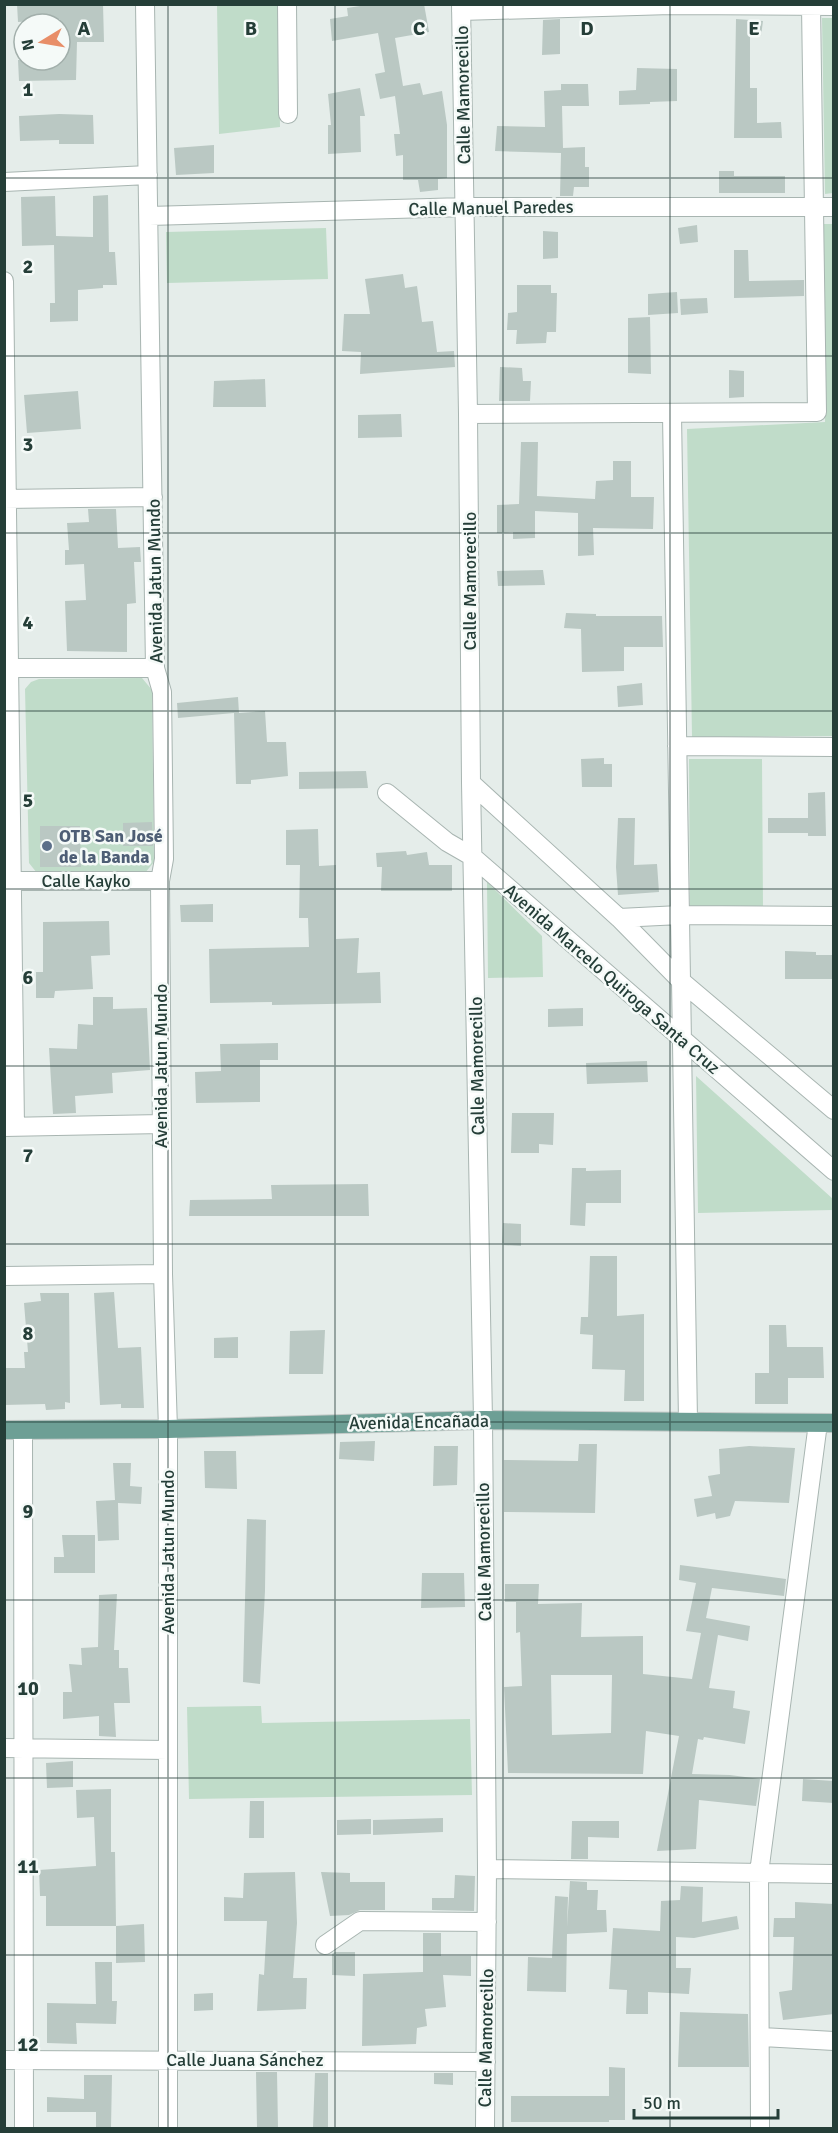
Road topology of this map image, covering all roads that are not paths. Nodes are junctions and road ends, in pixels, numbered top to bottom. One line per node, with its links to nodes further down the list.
1 (145, 4): 8 (street, Avenida Jatun Mundo)
2 (287, 4): 7 (street)
3 (671, 5): 4 (street); 6 (street)
4 (811, 6): 5 (street); 11 (street)
5 (834, 6)
6 (461, 8): 10 (street, Calle Mamorecillo)
7 (288, 114)
8 (148, 175): 9 (street); 13 (street, Avenida Jatun Mundo)
9 (4, 182)
10 (465, 207): 11 (street, Calle Manuel Paredes); 13 (street, Calle Manuel Paredes); 15 (street, Calle Mamorecillo)
11 (814, 207): 12 (street, Calle Manuel Paredes); 16 (street)
12 (834, 207)
13 (149, 216): 17 (street, Avenida Jatun Mundo)
14 (4, 281): 18 (street)
15 (468, 414): 16 (street); 23 (street, Calle Mamorecillo)
16 (672, 414): 21 (street)
17 (153, 497): 18 (street); 20 (street, Avenida Jatun Mundo)
18 (6, 499): 19 (street)
19 (10, 668): 20 (street); 25 (street)
20 (155, 668): 28 (street, Avenida Jatun Mundo)
21 (677, 746): 22 (street); 29 (street)
22 (834, 747)
23 (471, 783): 26 (street, Calle Mamorecillo); 31 (street)
24 (387, 792): 26 (street, Avenida Marcelo Quiroga Santa Cruz)
25 (8, 809): 27 (street)
26 (473, 857): 33 (street, Avenida Marcelo Quiroga Santa Cruz); 41 (street, Calle Mamorecillo)
27 (13, 881): 28 (street, Calle Kayko); 37 (street)
28 (160, 881): 36 (street, Avenida Jatun Mundo)
29 (680, 915): 30 (street); 31 (street); 32 (street)
30 (834, 916)
31 (618, 918): 32 (street)
32 (681, 981): 33 (street); 34 (street)
33 (682, 1041): 38 (street, Avenida Marcelo Quiroga Santa Cruz); 42 (street)
34 (826, 1097): 35 (street)
35 (834, 1110)
36 (162, 1124): 37 (street); 39 (street, Avenida Jatun Mundo)
37 (10, 1126)
38 (834, 1171)
39 (163, 1274): 40 (street); 44 (street, Avenida Jatun Mundo)
40 (4, 1276)
41 (483, 1420): 42 (main road, Avenida Encañada); 44 (main road, Avenida Encañada); 48 (street, Calle Mamorecillo)
42 (688, 1421): 43 (main road, Avenida Encañada)
43 (826, 1423): 49 (street)
44 (168, 1429): 45 (main road, Avenida Encañada); 47 (street, Avenida Jatun Mundo)
45 (14, 1430): 46 (street)
46 (14, 1748): 47 (street); 57 (street)
47 (168, 1750): 55 (street, Avenida Jatun Mundo)
48 (488, 1869): 49 (street); 51 (street, Calle Mamorecillo)
49 (759, 1873): 50 (street); 53 (street)
50 (834, 1875)
51 (487, 1922): 52 (street); 58 (street, Calle Mamorecillo)
52 (325, 1945)
53 (760, 2037): 54 (street); 62 (street)
54 (834, 2041)
55 (168, 2059): 57 (street, Calle Juana Sánchez); 58 (street, Calle Juana Sánchez); 60 (street, Avenida Jatun Mundo)
56 (4, 2060): 57 (street, Calle Juana Sánchez)
57 (24, 2060): 59 (street)
58 (486, 2062): 61 (street, Calle Mamorecillo)
59 (24, 2128)
60 (168, 2128)
61 (485, 2128)
62 (760, 2128)

